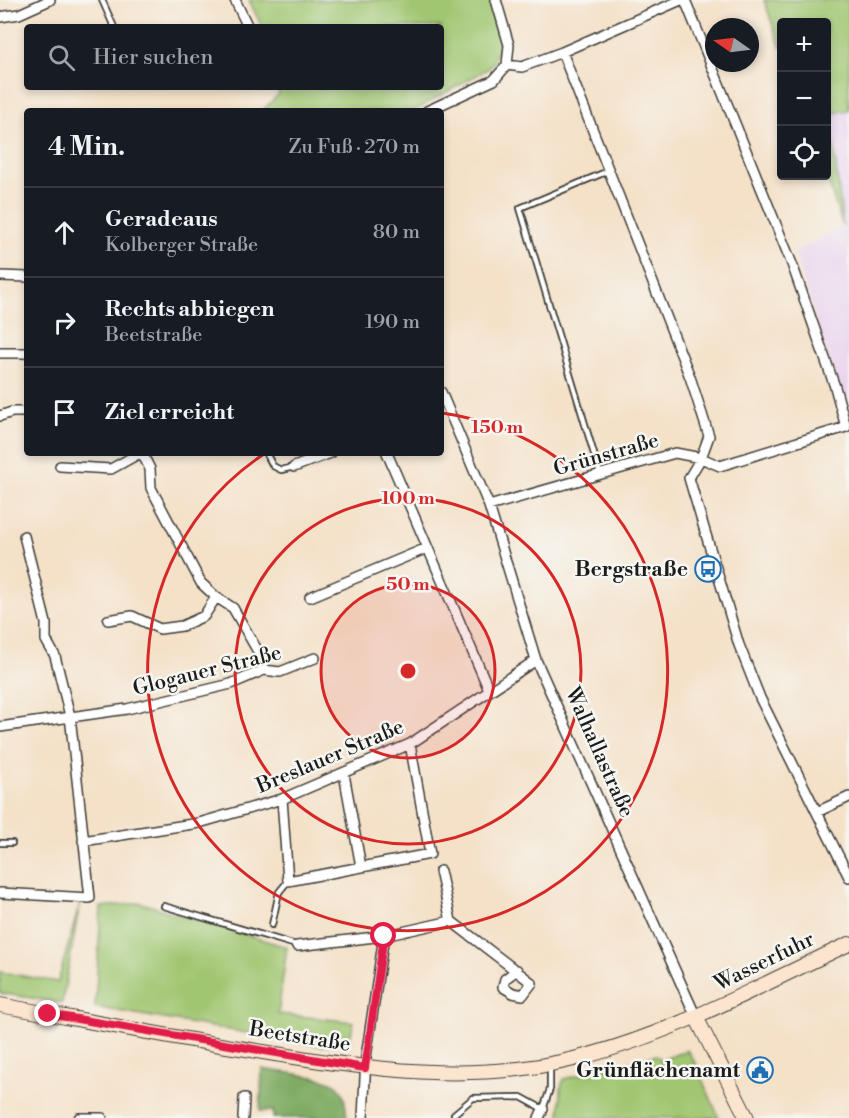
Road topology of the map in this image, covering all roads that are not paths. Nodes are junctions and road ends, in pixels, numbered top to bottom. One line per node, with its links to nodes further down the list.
1 (50, 0): 7 (street)
2 (102, 0): 8 (lane)
3 (235, 0): 9 (street)
4 (496, 0): 11 (street)
5 (681, 0): 10 (street)
6 (685, 0): 26 (street, Grünstraße)
7 (0, 17)
8 (113, 24)
9 (247, 24)
10 (562, 52): 11 (street); 13 (street)
11 (507, 65): 12 (street)
12 (433, 108)
13 (609, 171): 26 (street); 29 (lane)
14 (0, 276): 15 (street)
15 (24, 277)
16 (0, 353): 17 (street)
17 (24, 353)
18 (444, 399): 30 (street, Walhallastraße)
19 (24, 412): 20 (street)
20 (0, 416)
21 (135, 456): 27 (street)
22 (143, 456): 33 (street)
23 (268, 456): 28 (lane)
24 (324, 456): 28 (street)
25 (388, 456): 32 (street)
26 (701, 458): 29 (street, Grünstraße); 46 (street)
27 (60, 466)
28 (294, 467)
29 (600, 474): 30 (street, Grünstraße)
30 (489, 506): 37 (street, Walhallastraße)
31 (24, 536): 40 (street)
32 (427, 548): 34 (street); 39 (street)
33 (216, 597): 35 (street); 38 (street)
34 (310, 597)
35 (108, 620)
36 (315, 658): 38 (street, Glogauer Straße)
37 (536, 660): 39 (street, Breslauer Straße); 63 (street, Walhallastraße)
38 (264, 670): 40 (street, Glogauer Straße)
39 (489, 690): 42 (street, Breslauer Straße)
40 (70, 716): 41 (street, Glogauer Straße); 47 (street)
41 (0, 727)
42 (410, 744): 43 (street, Breslauer Straße); 50 (street)
43 (344, 774): 45 (street, Breslauer Straße); 50 (street)
44 (849, 797): 46 (street)
45 (282, 800): 47 (street, Breslauer Straße); 53 (street)
46 (817, 812): 52 (street)
47 (83, 841): 54 (street)
48 (0, 843): 49 (lane)
49 (12, 843)
50 (361, 867): 53 (street)
51 (440, 871): 56 (street)
52 (849, 877)
53 (288, 880): 57 (lane)
54 (0, 893)
55 (164, 906): 60 (lane)
56 (451, 921): 58 (street); 61 (street)
57 (272, 925)
58 (384, 936): 60 (street); 65 (street)
59 (849, 944): 63 (main road, Wasserfuhr)
60 (297, 946)
61 (517, 970)
62 (0, 1005): 65 (main road, Beetstraße)
63 (696, 1017): 64 (main road, Beetstraße); 73 (main road, Walhallastraße)
64 (550, 1065): 65 (main road, Beetstraße); 68 (lane)
65 (365, 1068): 72 (street)
66 (243, 1098): 71 (street)
67 (454, 1114): 68 (lane)
68 (541, 1114)
69 (80, 1118): 70 (street)
70 (102, 1118)
71 (243, 1118)
72 (363, 1118)
73 (747, 1118)

